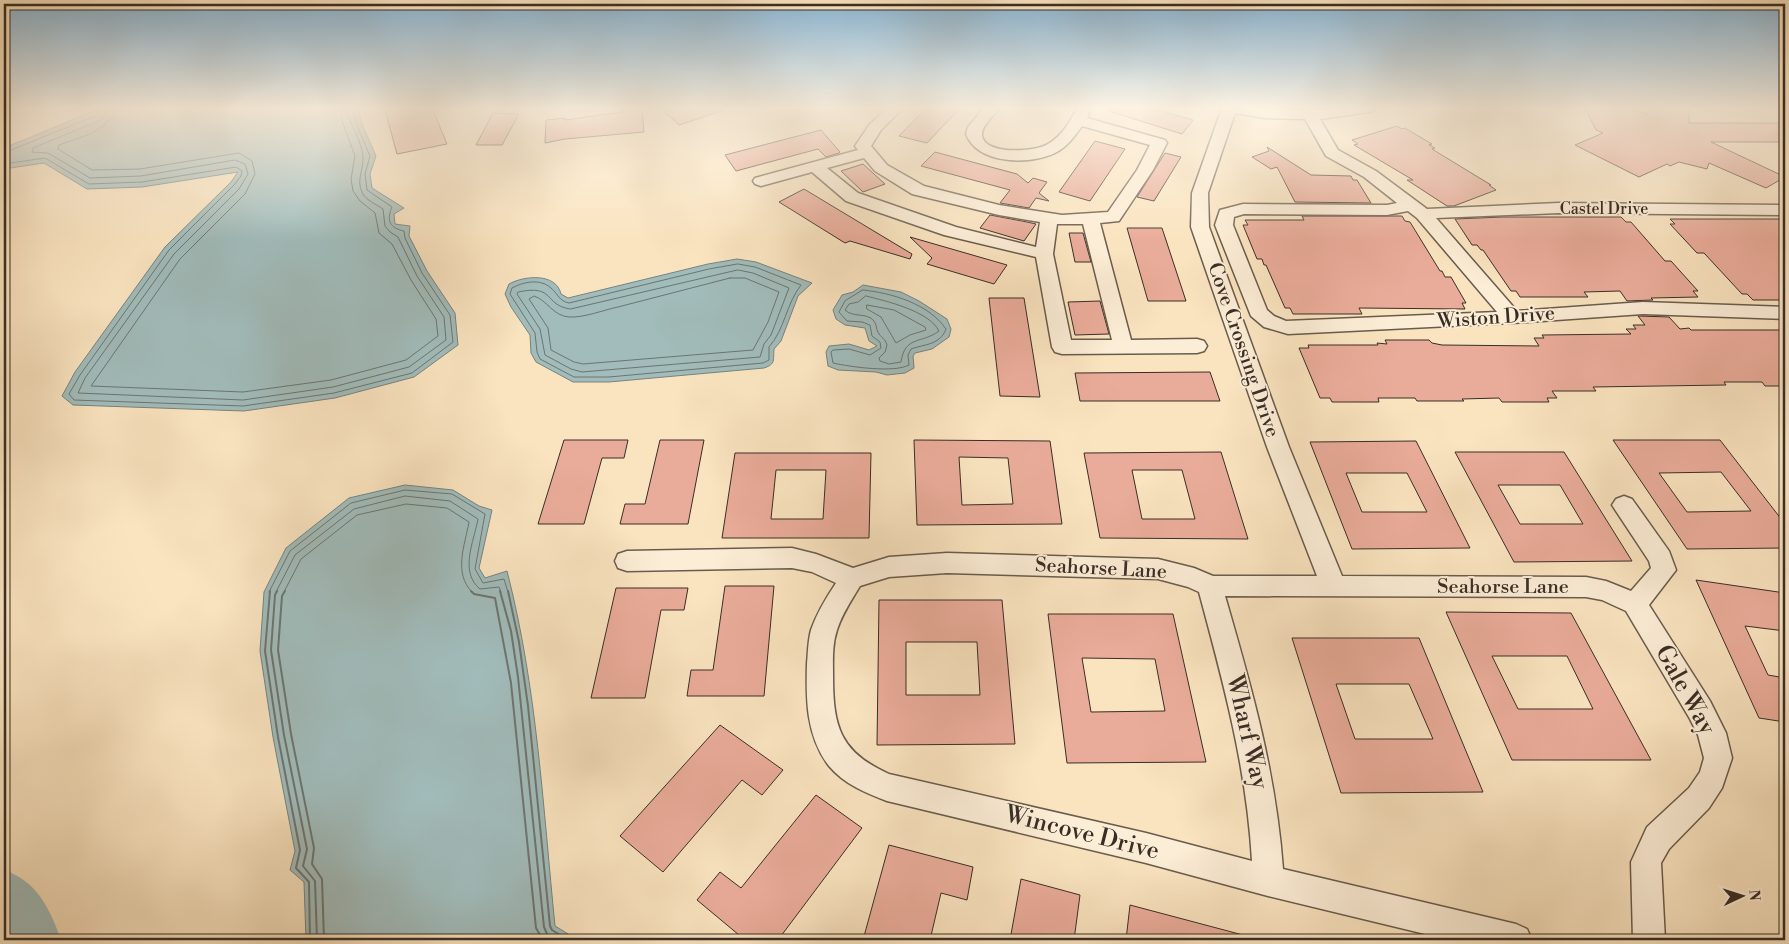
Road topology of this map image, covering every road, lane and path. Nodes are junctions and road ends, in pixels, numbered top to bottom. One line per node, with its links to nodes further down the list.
1 (868, 152): 7 (street); 11 (street)
2 (998, 152): 3 (street)
3 (1044, 152)
4 (1155, 152): 12 (street)
5 (1214, 152): 23 (street, Cove Crossing Drive)
6 (1331, 152): 9 (street)
7 (815, 166): 8 (street); 13 (street)
8 (761, 181)
9 (1418, 210): 10 (street, Castel Drive); 14 (street, Castel Drive); 16 (street)
10 (1785, 210)
11 (1049, 218): 12 (street); 13 (street)
12 (1090, 218): 17 (street)
13 (1044, 254): 17 (street)
14 (1241, 270): 16 (street, Wiston Drive)
15 (1785, 313): 16 (street, Wiston Drive)
16 (1512, 317)
17 (1123, 346): 18 (street)
18 (1198, 346)
19 (1624, 505): 24 (street)
20 (627, 562): 21 (street)
21 (851, 579): 22 (street, Seahorse Lane); 25 (street, Wincove Drive)
22 (1210, 586): 23 (street, Seahorse Lane); 25 (street, Wharf Way)
23 (1334, 587): 24 (street, Seahorse Lane)
24 (1635, 604): 27 (street, Gale Way)
25 (1268, 881): 26 (street, Wincove Drive)
26 (1516, 940)
27 (1649, 940)

